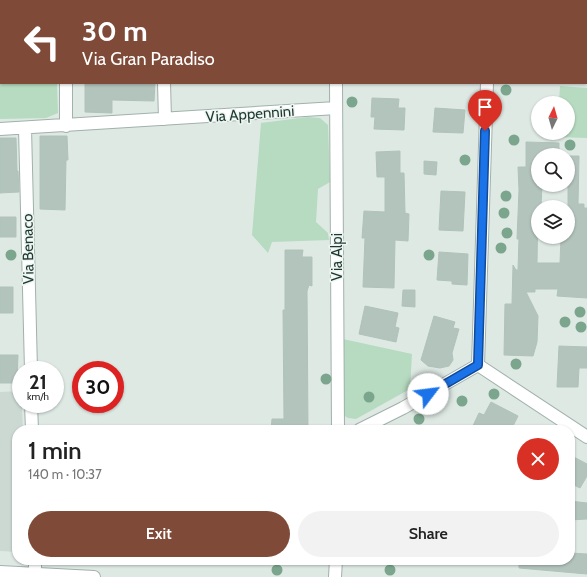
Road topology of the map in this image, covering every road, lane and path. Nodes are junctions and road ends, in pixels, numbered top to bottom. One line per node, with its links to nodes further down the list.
1 (66, 84): 7 (street)
2 (164, 84): 6 (street)
3 (336, 84): 5 (street, Via Alpi)
4 (487, 84): 11 (street)
5 (336, 108): 6 (street, Via Appennini); 14 (street, Via Alpi)
6 (165, 119): 7 (street, Via Appennini)
7 (66, 126): 8 (street, Via Appennini)
8 (25, 128): 9 (street, Via Appennini); 10 (street, Via Benaco)
9 (0, 129)
10 (31, 361)
11 (478, 365): 15 (street); 16 (street)
12 (32, 413): 13 (street)
13 (32, 425)
14 (338, 425)
15 (369, 425)
16 (569, 425)
17 (575, 429): 18 (street)
18 (587, 437)
19 (35, 565): 22 (street)
20 (336, 565): 24 (street)
21 (0, 572): 22 (street)
22 (35, 574): 23 (street)
23 (94, 577)
24 (335, 577)

